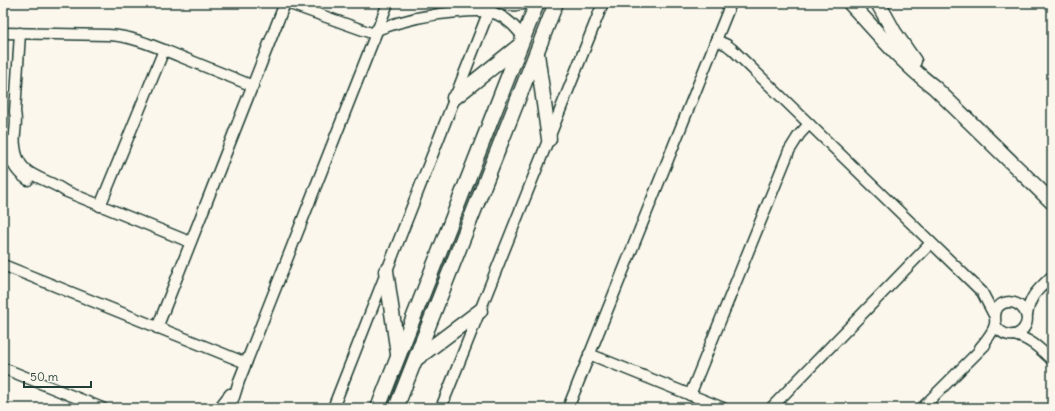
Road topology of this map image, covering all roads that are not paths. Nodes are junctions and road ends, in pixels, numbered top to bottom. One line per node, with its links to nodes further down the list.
1 (286, 3): 12 (street); 19 (street)
2 (388, 3): 12 (street)
3 (502, 3): 4 (street)
4 (528, 3)
5 (537, 3): 15 (street)
6 (556, 3): 18 (street)
7 (603, 3): 23 (street)
8 (730, 3): 16 (street)
9 (850, 3): 20 (street)
10 (878, 3): 20 (street)
11 (490, 7): 12 (street); 15 (street); 21 (street)
12 (376, 32): 46 (street)
13 (3, 33): 14 (street)
14 (20, 33): 17 (street); 25 (street)
15 (522, 40): 21 (street); 43 (street)
16 (716, 40): 22 (street); 42 (street)
17 (164, 50): 19 (street); 25 (street)
18 (537, 52): 23 (street); 44 (street)
19 (253, 86): 26 (street)
20 (934, 86): 24 (street)
21 (454, 98): 29 (street)
22 (809, 124): 27 (street); 49 (street)
23 (549, 138): 34 (street)
24 (1052, 202)
25 (100, 206): 26 (street)
26 (190, 242): 37 (street)
27 (932, 243): 31 (street); 59 (street)
28 (3, 265): 37 (street)
29 (386, 271): 43 (street); 53 (street)
30 (1052, 276): 32 (street)
31 (982, 292): 33 (street); 35 (street)
32 (1034, 294): 33 (street); 36 (street)
33 (1008, 302): 35 (street); 36 (street)
34 (480, 311): 44 (street); 56 (street)
35 (995, 320): 38 (street); 41 (street)
36 (1026, 320): 39 (street); 40 (street)
37 (157, 328): 46 (street)
38 (1004, 334): 39 (street); 41 (street)
39 (1014, 335): 40 (street)
40 (1036, 345): 45 (street)
41 (980, 348): 60 (street)
42 (589, 354): 49 (street); 57 (street)
43 (398, 355): 54 (street)
44 (415, 359): 55 (street)
45 (1052, 360)
46 (246, 363): 48 (street)
47 (3, 368): 50 (street)
48 (239, 381): 51 (street); 52 (street)
49 (690, 395): 58 (street)
50 (102, 408)
51 (219, 408)
52 (228, 408)
53 (333, 408)
54 (378, 408)
55 (396, 408)
56 (441, 408)
57 (568, 408)
58 (723, 408)
59 (771, 408)
60 (922, 408)

